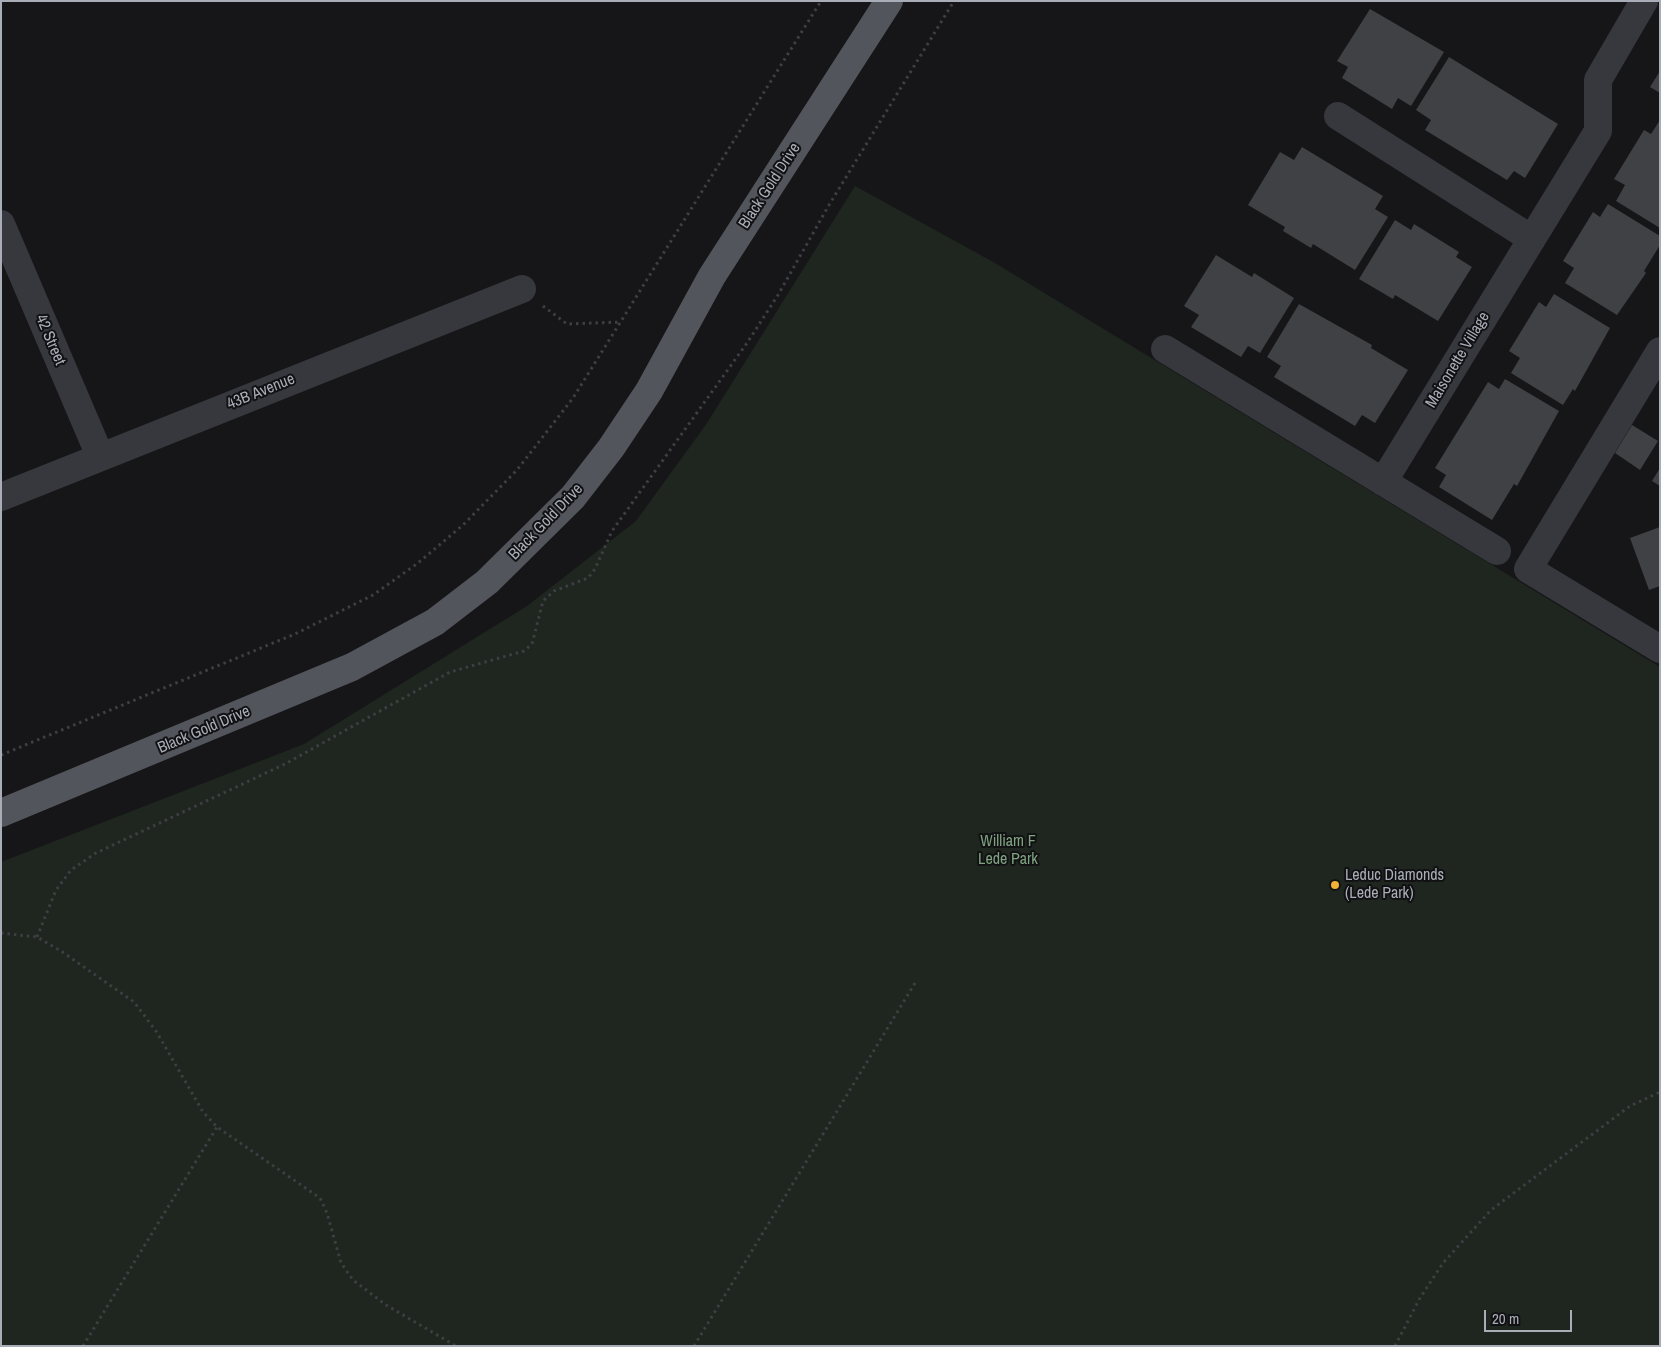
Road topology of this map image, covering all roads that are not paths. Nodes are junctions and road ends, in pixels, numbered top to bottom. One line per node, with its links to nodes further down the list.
1 (889, 1): 14 (main road, Black Gold Drive)
2 (1644, 1): 5 (street, Maisonette Village)
3 (1338, 116): 5 (street)
4 (1, 224): 9 (street, 42 Street)
5 (1532, 239): 10 (street, Maisonette Village)
6 (522, 289): 9 (street, 43B Avenue)
7 (1166, 349): 10 (street)
8 (1657, 363): 13 (street)
9 (100, 456): 11 (street, 43B Avenue)
10 (1383, 482): 12 (street)
11 (1, 496)
12 (1497, 551)
13 (1660, 649)
14 (1, 813)

